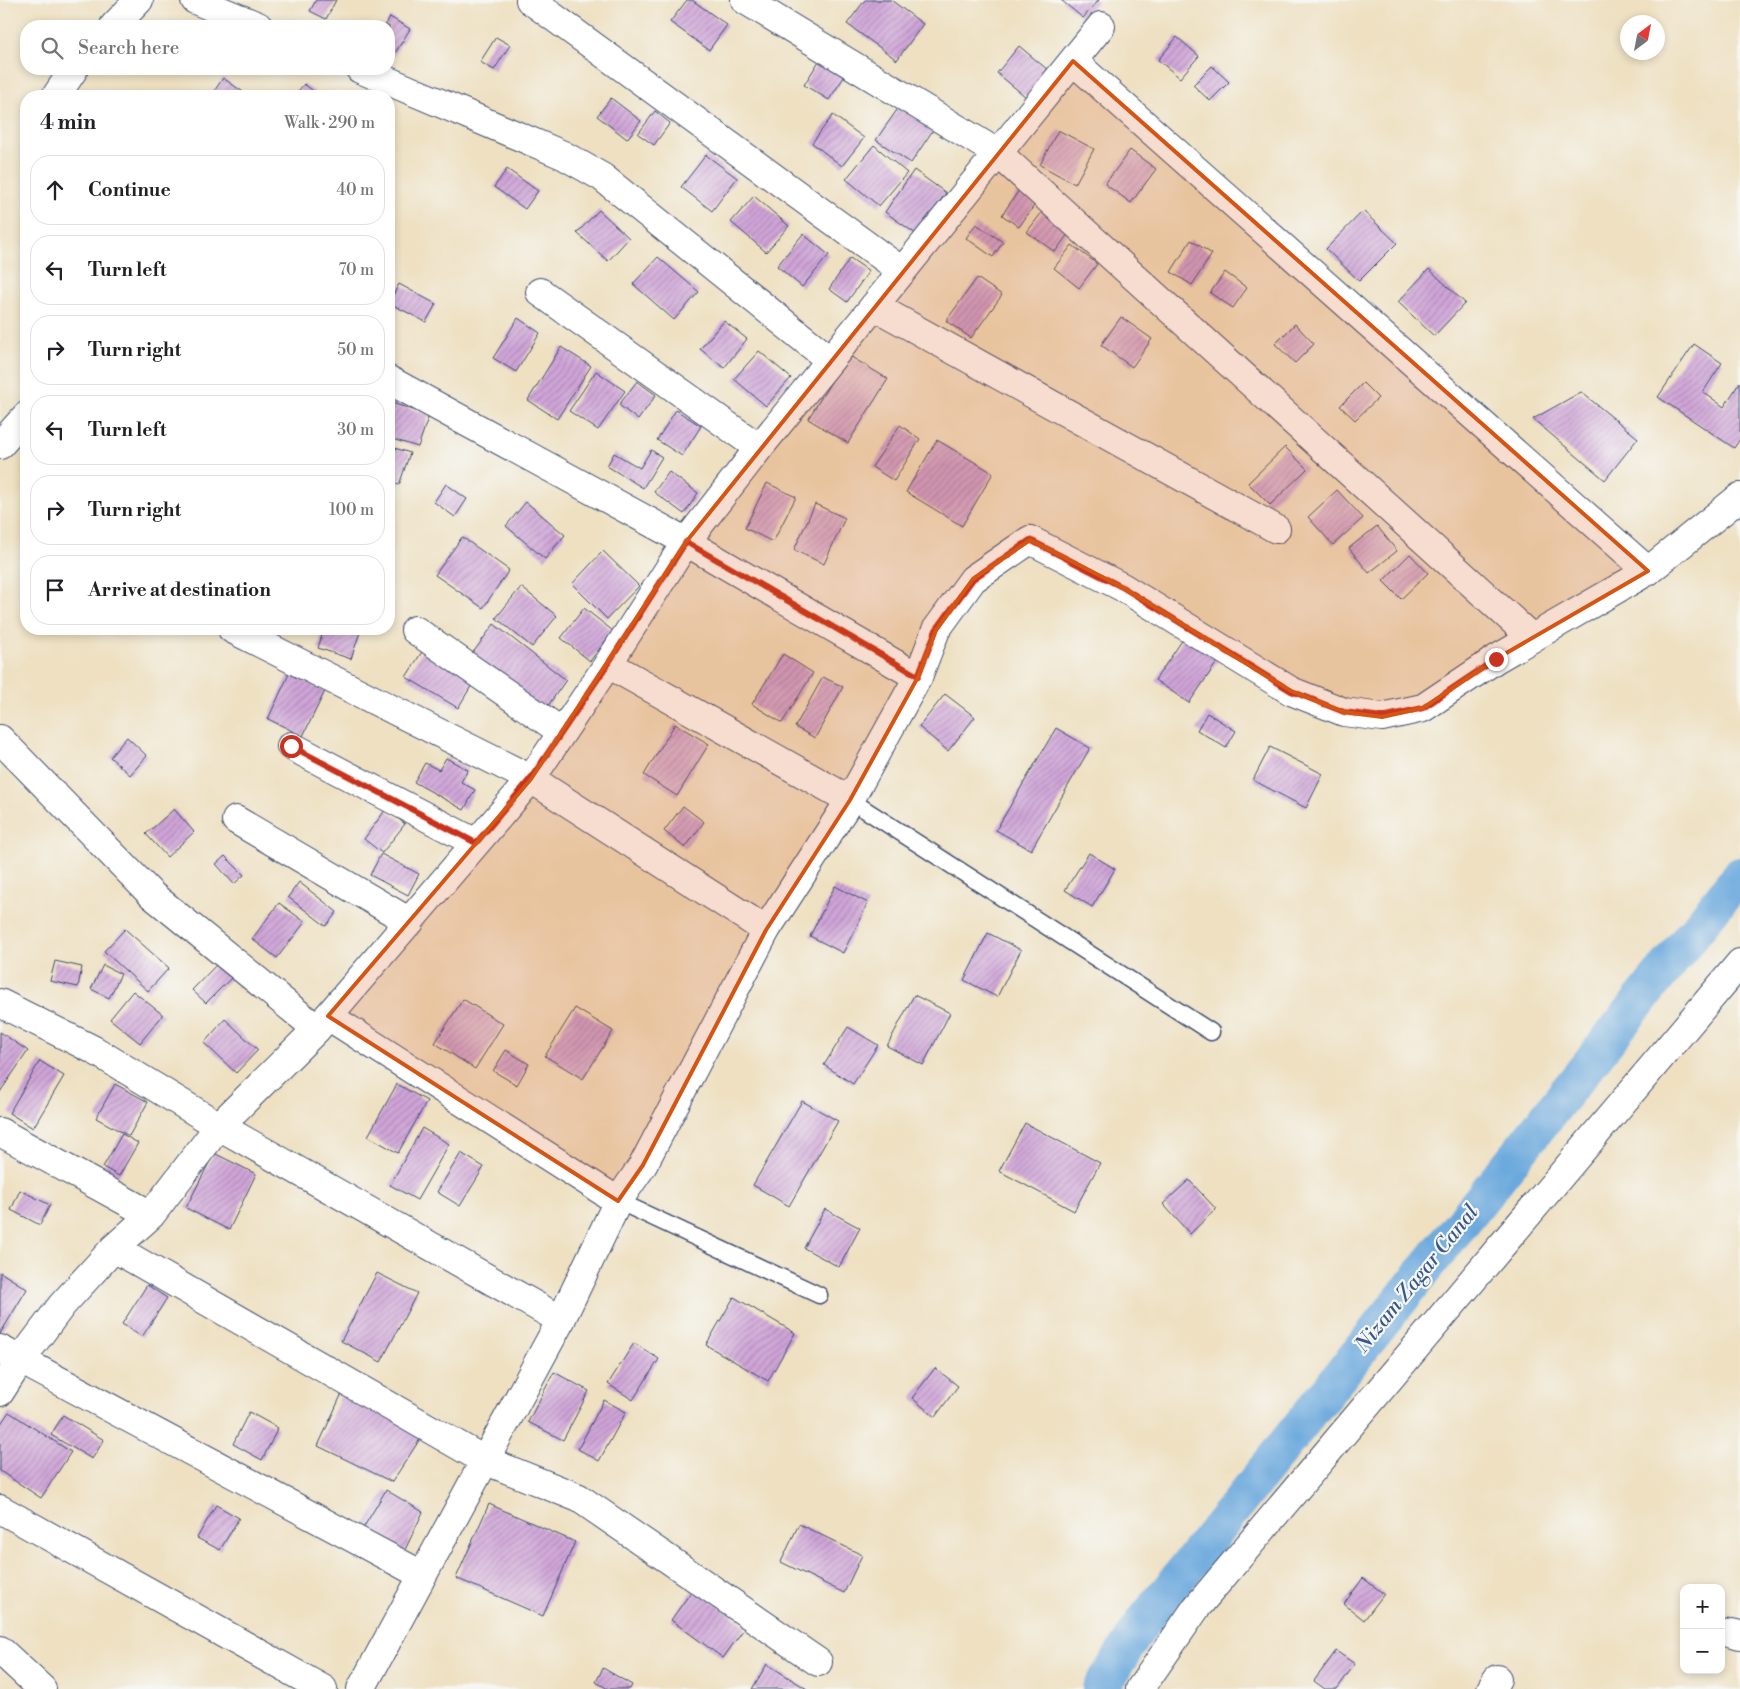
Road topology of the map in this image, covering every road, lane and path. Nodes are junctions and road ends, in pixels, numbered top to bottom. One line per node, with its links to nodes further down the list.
1 (139, 0): 5 (street)
2 (195, 0): 6 (street)
3 (530, 0): 13 (street)
4 (745, 0): 12 (street)
5 (120, 20)
6 (243, 20)
7 (1101, 26): 8 (street)
8 (1073, 61): 12 (street); 24 (street)
9 (70, 75): 11 (street)
10 (374, 75): 16 (street)
11 (60, 90)
12 (999, 154): 13 (street); 27 (street)
13 (902, 271): 15 (street)
14 (540, 292): 20 (street)
15 (874, 306): 16 (street); 22 (street)
16 (830, 360): 20 (street)
17 (395, 383): 23 (street)
18 (20, 423): 19 (street)
19 (0, 445)
20 (759, 448): 23 (street)
21 (1740, 497): 24 (street)
22 (1276, 529)
23 (686, 542): 28 (street); 29 (street)
24 (1648, 570): 27 (street)
25 (415, 630): 30 (street)
26 (244, 635): 33 (street)
27 (1532, 638): 29 (street)
28 (608, 664): 30 (street); 34 (street)
29 (918, 676): 34 (street)
30 (562, 732): 33 (street)
31 (0, 739): 41 (street)
32 (291, 746): 36 (street)
33 (531, 778): 36 (street); 38 (street)
34 (850, 800): 38 (street); 42 (lane)
35 (236, 820): 37 (street)
36 (476, 843): 37 (street)
37 (410, 922): 41 (street)
38 (766, 930): 45 (street)
39 (1740, 964): 60 (street)
40 (0, 1003): 43 (street)
41 (323, 1022): 43 (street); 45 (street)
42 (1211, 1032)
43 (219, 1126): 46 (street); 49 (street)
44 (0, 1132): 46 (street)
45 (618, 1201): 48 (lane); 49 (street)
46 (152, 1216): 47 (street)
47 (114, 1248): 50 (street); 52 (street)
48 (819, 1295)
49 (561, 1320): 52 (street)
50 (10, 1355): 51 (street); 54 (street)
51 (0, 1392)
52 (484, 1460): 54 (street); 56 (street)
53 (0, 1508): 58 (street)
54 (422, 1575): 59 (street)
55 (0, 1650): 57 (street)
56 (818, 1662)
57 (42, 1689)
58 (324, 1689)
59 (361, 1689)
60 (1140, 1689)

